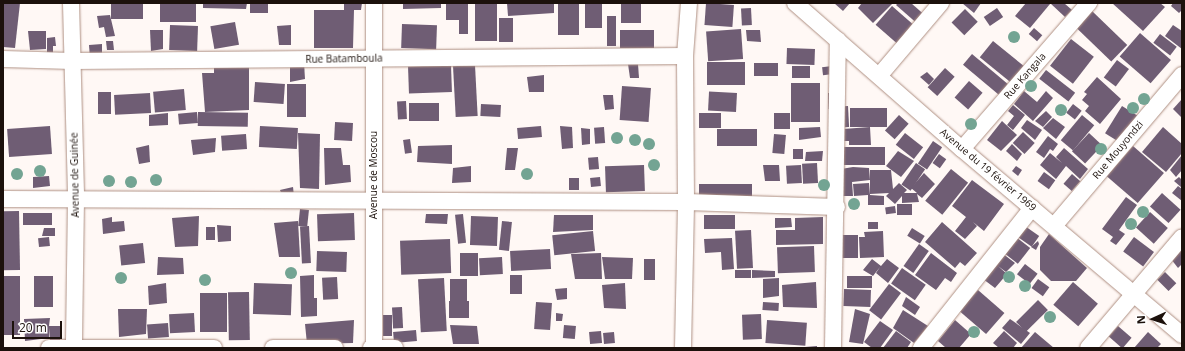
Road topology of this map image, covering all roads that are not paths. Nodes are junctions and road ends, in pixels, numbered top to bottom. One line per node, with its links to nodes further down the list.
1 (71, 3): 11 (street, Avenue de Guinée)
2 (374, 3): 9 (street, Avenue de Moscou)
3 (689, 3): 8 (street)
4 (795, 3): 7 (street, Avenue du 19 février 1969)
5 (941, 3): 13 (street)
6 (1088, 3): 14 (street, Rue Kangala)
7 (838, 40): 13 (street, Avenue du 19 février 1969); 19 (street)
8 (685, 56): 9 (street, Rue Batamboula); 18 (street)
9 (374, 58): 11 (street, Rue Batamboula); 17 (street, Avenue de Moscou)
10 (3, 59): 11 (street, Rue Batamboula)
11 (72, 61): 16 (street, Avenue de Guinée)
12 (1182, 75): 21 (street, Rue Mouyondzi)
13 (879, 76): 14 (street, Avenue du 19 février 1969)
14 (962, 149): 20 (street, Avenue du 19 février 1969)
15 (3, 199): 16 (street)
16 (76, 199): 17 (street); 26 (street, Avenue de Guinée)
17 (374, 202): 18 (street); 30 (street, Avenue de Moscou)
18 (686, 202): 19 (street); 32 (street)
19 (837, 207): 33 (street)
20 (1032, 208): 21 (street, Avenue du 19 février 1969); 34 (street)
21 (1054, 226): 23 (street, Avenue du 19 février 1969)
22 (1182, 237): 23 (street)
23 (1133, 296): 24 (street, Avenue du 19 février 1969); 35 (street)
24 (1182, 335)
25 (49, 348): 26 (street)
26 (74, 348): 27 (street)
27 (214, 348)
28 (273, 348): 29 (street)
29 (335, 348)
30 (373, 348): 31 (street)
31 (396, 348)
32 (683, 348)
33 (833, 348)
34 (921, 348)
35 (1088, 348)

